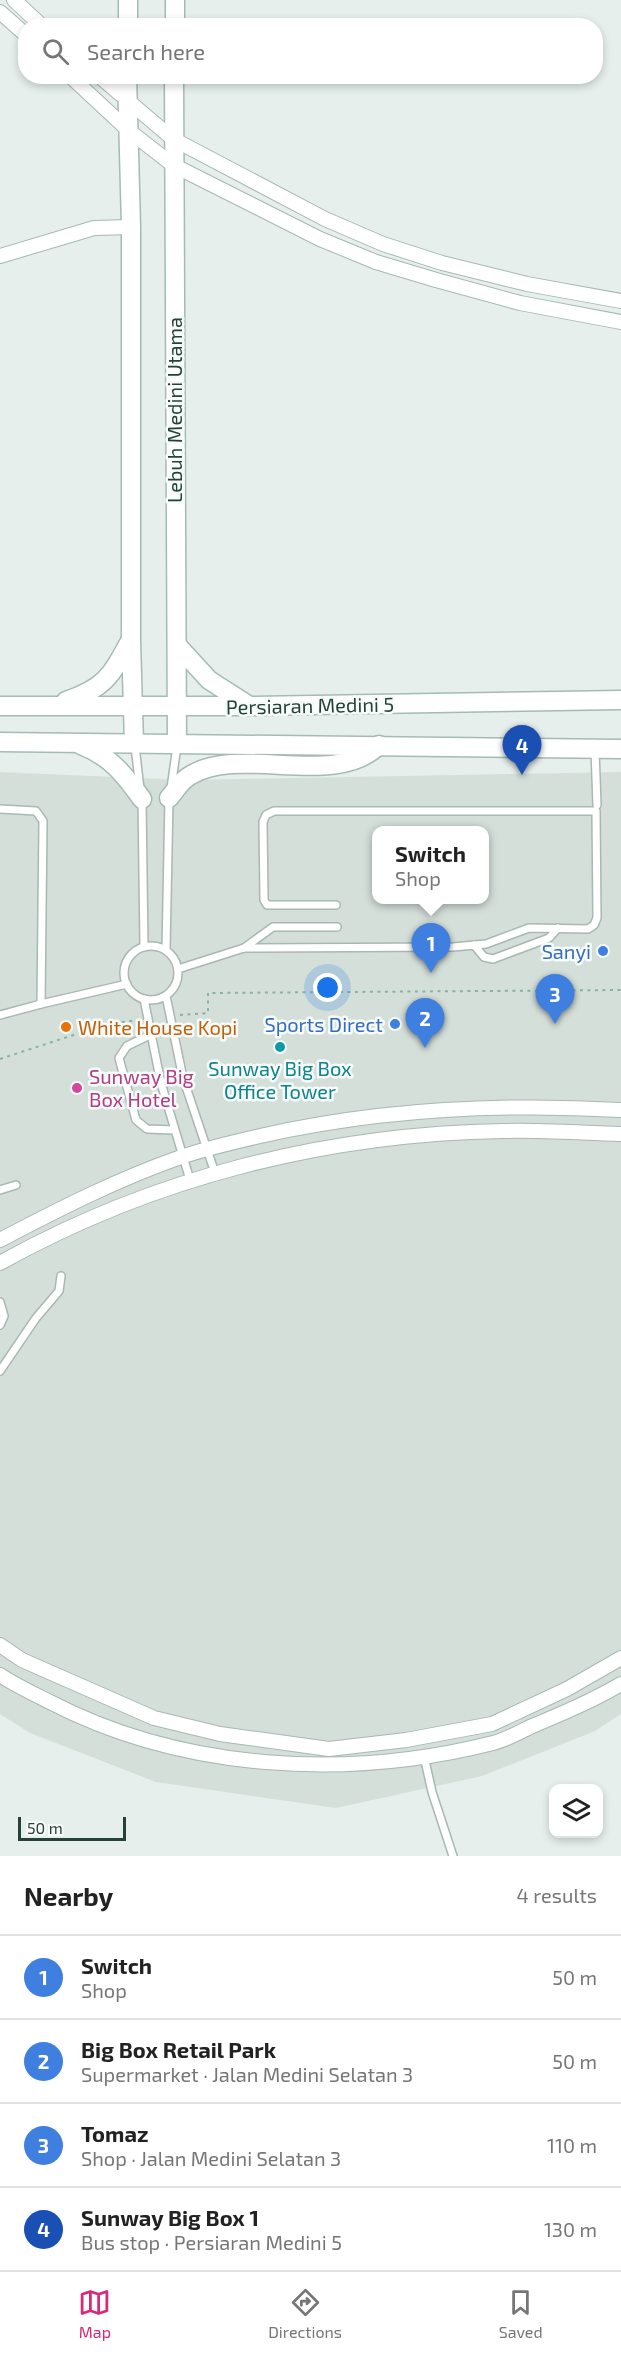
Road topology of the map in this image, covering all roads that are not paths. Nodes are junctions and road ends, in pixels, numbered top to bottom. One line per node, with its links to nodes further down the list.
1 (14, 0): 5 (street)
2 (128, 0): 6 (main road)
3 (175, 0): 7 (main road)
4 (0, 12): 8 (street)
5 (33, 18)
6 (128, 18)
7 (175, 18)
8 (18, 28)
9 (79, 84): 14 (street)
10 (108, 84): 13 (street)
11 (127, 84): 13 (main road)
12 (174, 84): 15 (main road, Lebuh Medini Utama)
13 (127, 102): 14 (main road); 15 (street)
14 (128, 130): 16 (street); 17 (main road)
15 (172, 139): 16 (main road, Lebuh Medini Utama); 19 (street)
16 (173, 165): 20 (street); 22 (main road, Lebuh Medini Utama)
17 (131, 227): 18 (street); 21 (main road)
18 (0, 256)
19 (621, 301)
20 (621, 322)
21 (130, 641): 24 (main road); 25 (main road)
22 (177, 645): 26 (main road, Lebuh Medini Utama); 28 (main road)
23 (621, 700): 28 (main road, Persiaran Medini 5)
24 (55, 704): 25 (main road, Persiaran Medini 5); 27 (main road, Persiaran Medini 5)
25 (134, 705): 26 (main road, Persiaran Medini 5); 31 (main road)
26 (178, 705): 28 (main road, Persiaran Medini 5); 32 (main road, Lebuh Medini Utama)
27 (0, 706)
28 (250, 706)
29 (0, 742): 30 (main road, Persiaran Medini 5)
30 (74, 742): 31 (main road, Persiaran Medini 5); 37 (main road)
31 (134, 743): 32 (main road, Persiaran Medini 5); 37 (lane)
32 (177, 743): 33 (main road, Persiaran Medini 5); 36 (lane)
33 (379, 746): 35 (main road, Persiaran Medini 5); 36 (main road)
34 (621, 749): 35 (main road, Persiaran Medini 5)
35 (595, 750): 38 (lane)
36 (169, 798): 46 (lane)
37 (142, 799): 44 (lane)
38 (597, 805)
39 (0, 809): 51 (lane)
40 (336, 904): 42 (lane)
41 (337, 927): 45 (lane)
42 (558, 928): 43 (lane); 43 (lane)
43 (474, 945): 45 (lane)
44 (144, 947): 46 (lane); 48 (lane)
45 (244, 948): 47 (lane)
46 (166, 950): 47 (lane)
47 (178, 969): 49 (lane)
48 (127, 984): 50 (lane); 51 (lane)
49 (166, 996): 50 (lane); 54 (lane)
50 (144, 999): 53 (lane)
51 (41, 1004): 52 (lane)
52 (0, 1015)
53 (150, 1035): 55 (lane); 57 (lane)
54 (183, 1078): 55 (lane); 59 (lane)
55 (160, 1083): 57 (lane)
56 (621, 1110): 59 (street)
57 (174, 1130): 60 (lane)
58 (621, 1134): 61 (street)
59 (208, 1148): 60 (street); 61 (lane)
60 (181, 1156): 62 (lane); 65 (street)
61 (215, 1173): 62 (street)
62 (190, 1180): 66 (street)
63 (16, 1185): 64 (lane)
64 (0, 1190)
65 (0, 1240)
66 (0, 1263)
67 (61, 1276): 70 (lane)
68 (0, 1302): 69 (lane)
69 (0, 1325)
70 (0, 1371)
71 (0, 1645): 72 (street)
72 (621, 1658)
73 (0, 1675): 75 (street)
74 (621, 1684): 75 (street)
75 (424, 1756): 76 (lane)
76 (453, 1856)

